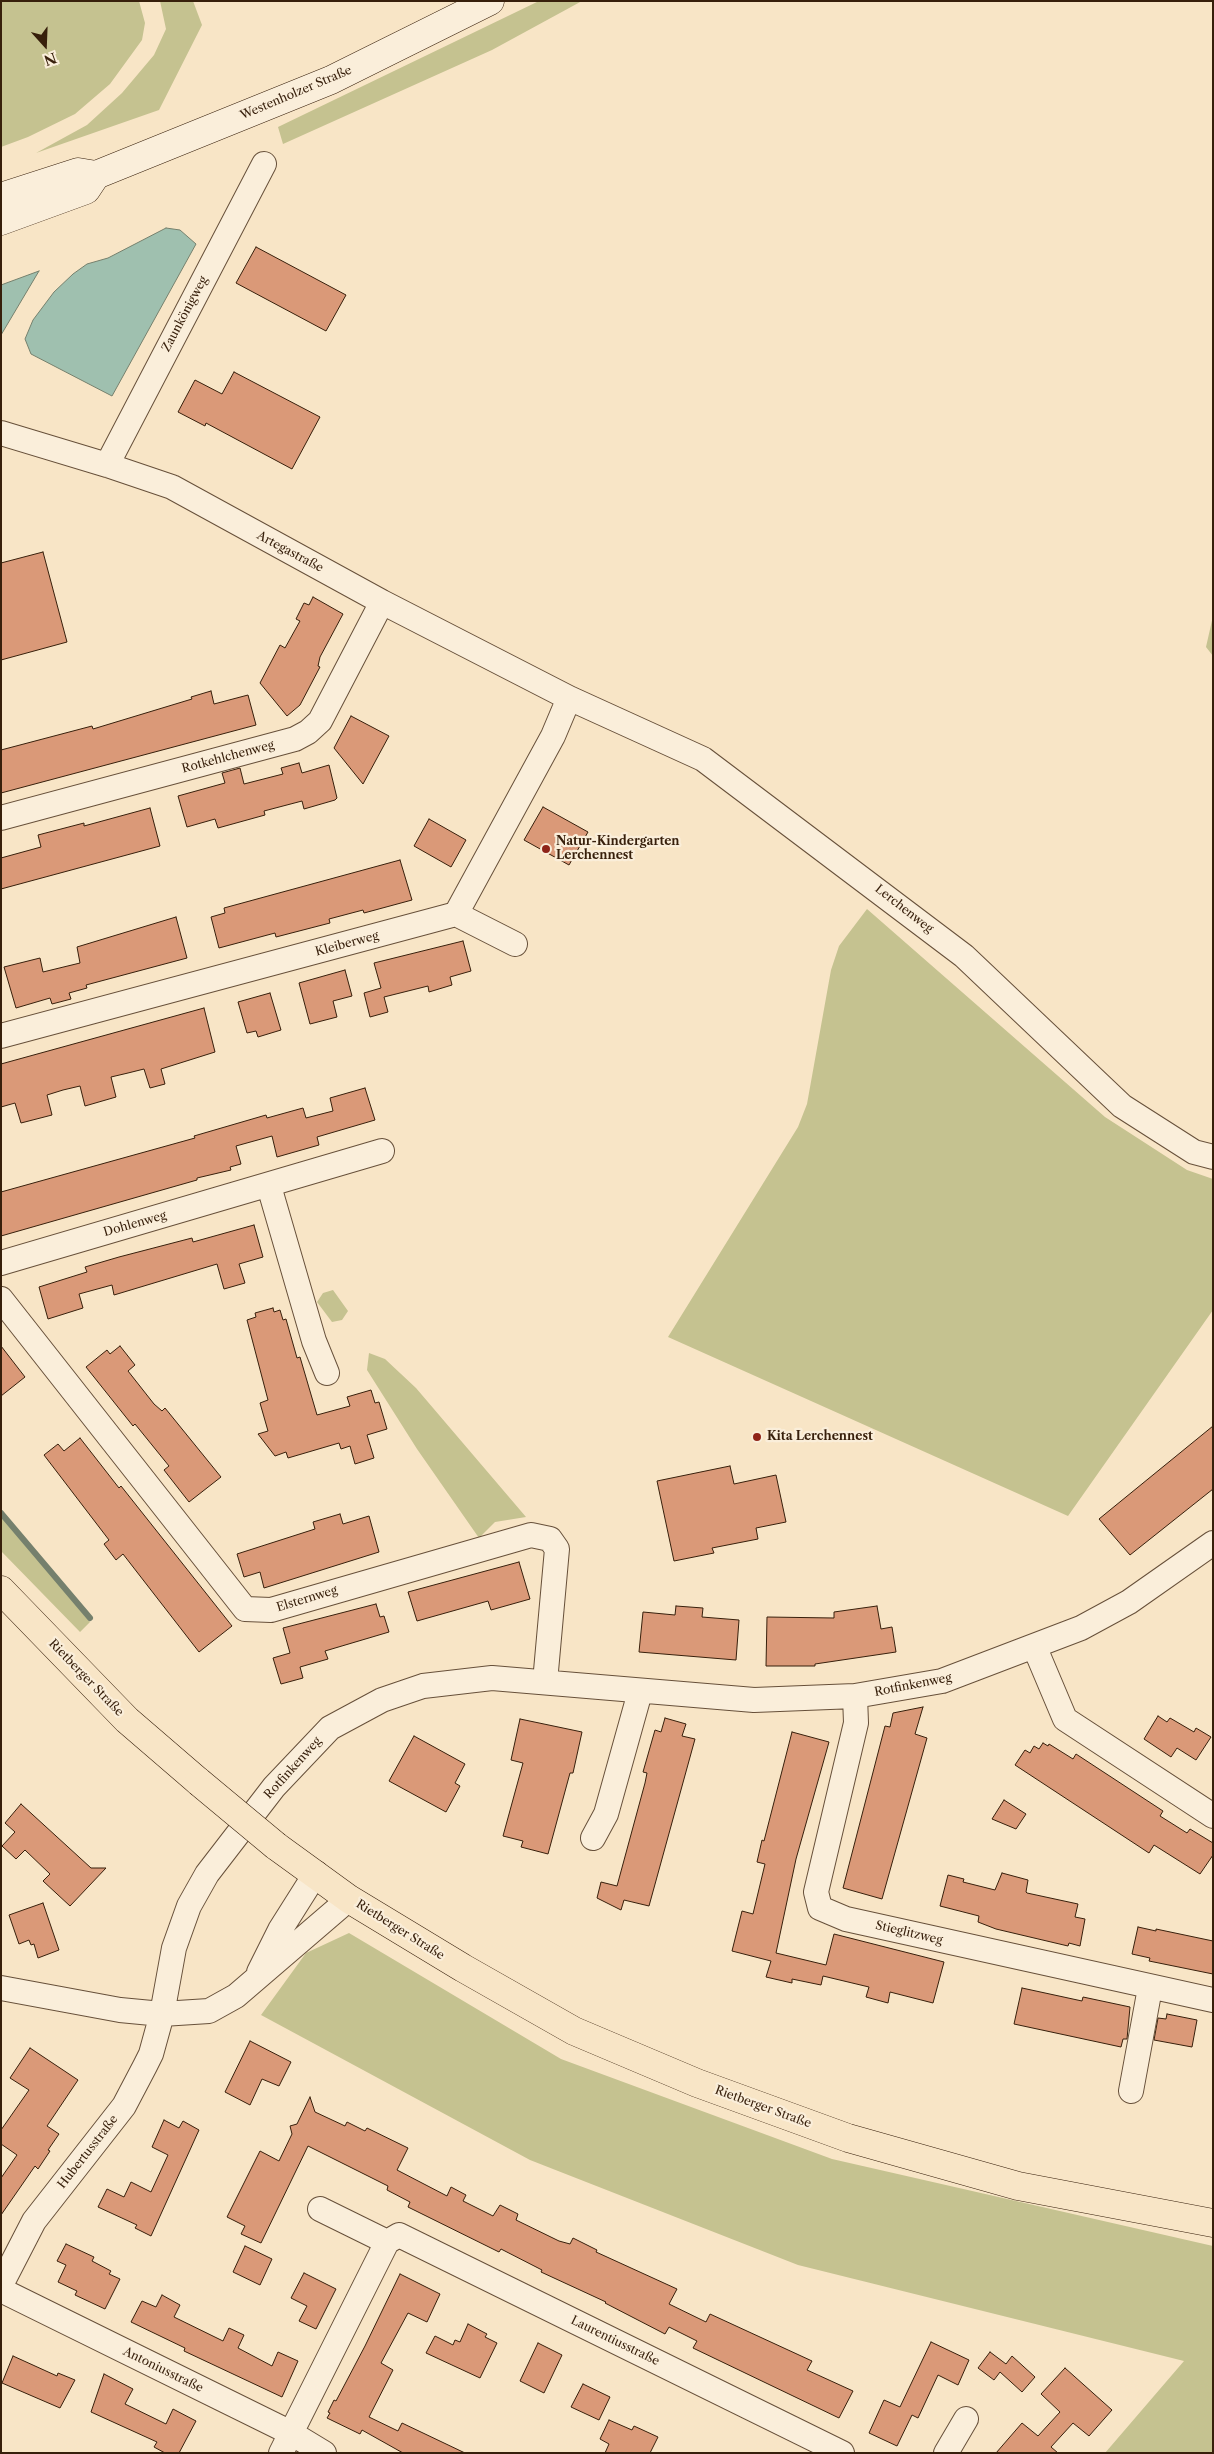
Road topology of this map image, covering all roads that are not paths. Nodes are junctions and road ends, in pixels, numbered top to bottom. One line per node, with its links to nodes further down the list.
1 (490, 1): 3 (main road, Westenholzer Straße)
2 (264, 164): 7 (street, Zaunkönigweg)
3 (96, 175): 4 (main road, Westenholzer Straße); 5 (main road, Westenholzer Straße)
4 (1, 197)
5 (1, 221)
6 (1, 433): 7 (street, Artegastraße)
7 (106, 465): 8 (street, Artegastraße)
8 (382, 602): 9 (street, Artegastraße); 10 (street, Rotkehlchenweg)
9 (569, 698): 11 (street); 15 (street, Lerchenweg)
10 (1, 818)
11 (456, 914): 12 (street); 13 (street, Kleiberweg)
12 (515, 944)
13 (1, 1036)
14 (382, 1151): 16 (street, Dohlenweg)
15 (1213, 1157)
16 (269, 1186): 17 (street, Dohlenweg); 19 (street)
17 (1, 1263)
18 (1, 1300): 23 (street, Elsternweg)
19 (327, 1373)
20 (1213, 1543): 22 (street, Rotfinkenweg)
21 (1, 1590): 28 (main road, Rietberger Straße, bridge)
22 (1035, 1648): 25 (street, Rotfinkenweg); 26 (street)
23 (545, 1682): 24 (street, Rotfinkenweg); 34 (street, Rotfinkenweg)
24 (640, 1692): 25 (street, Rotfinkenweg); 27 (street)
25 (855, 1696): 32 (street, Stieglitzweg)
26 (1213, 1816)
27 (593, 1838)
28 (316, 1873): 29 (main road, Rietberger Straße); 30 (street, Rietberger Straße)
29 (349, 1899): 30 (street, Rietberger Straße); 37 (main road, Rietberger Straße)
30 (256, 1978): 34 (street, Rietberger Straße)
31 (1, 1988): 34 (street, Rietberger Straße)
32 (1150, 1988): 33 (street, Stieglitzweg); 35 (street)
33 (1213, 2000)
34 (162, 2014): 39 (street, Hubertusstraße)
35 (1131, 2091)
36 (320, 2209): 38 (street)
37 (1213, 2223)
38 (388, 2242): 42 (street); 44 (street, Laurentiusstraße)
39 (1, 2285)
40 (1, 2290): 42 (street, Antoniusstraße)
41 (966, 2419): 45 (street)
42 (286, 2443): 43 (street, Antoniusstraße)
43 (324, 2453)
44 (842, 2453)
45 (946, 2453)

